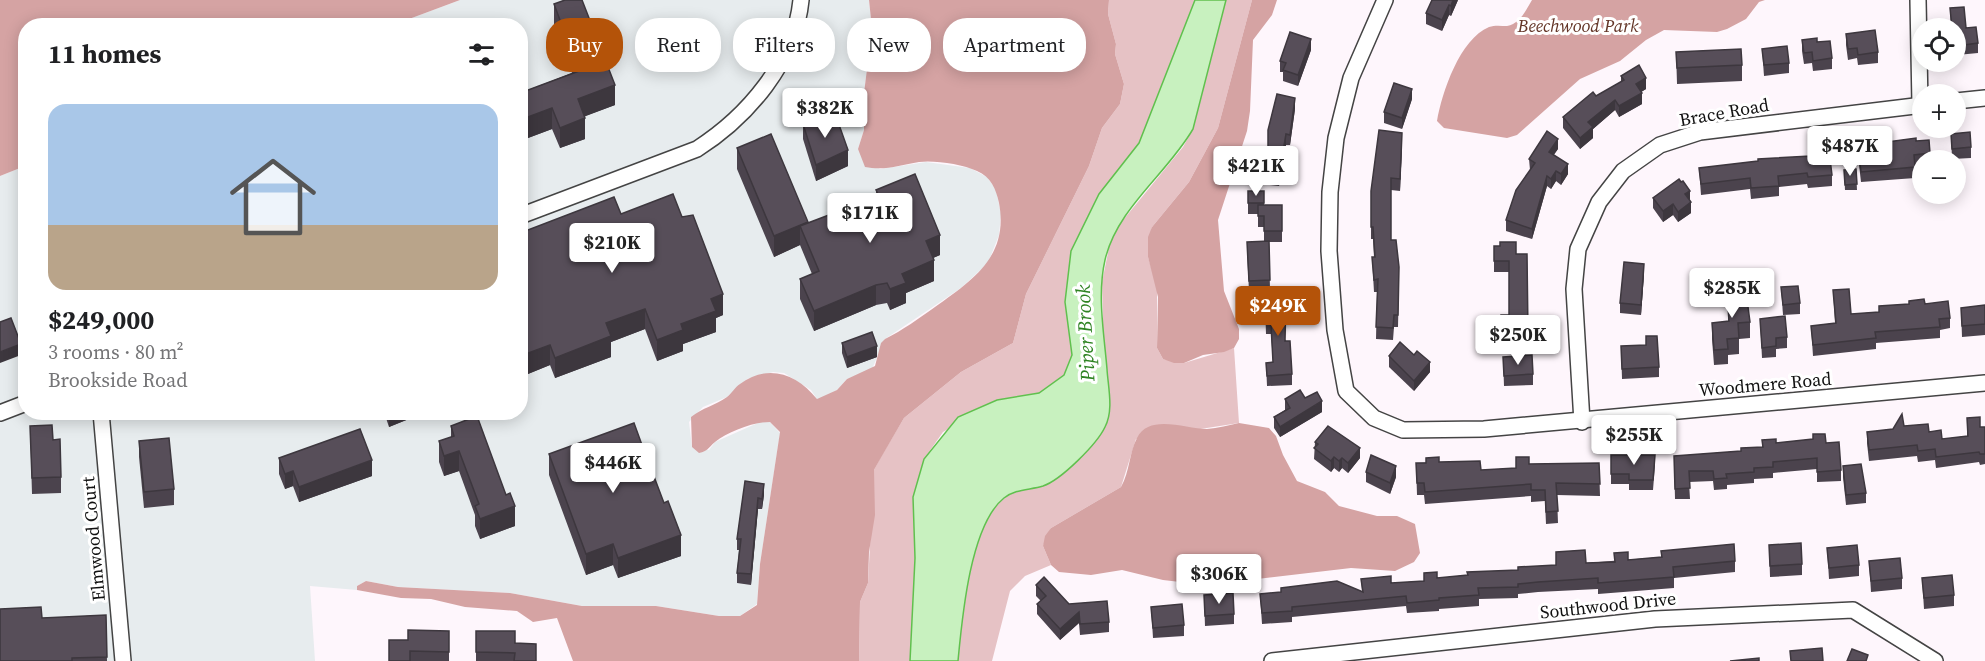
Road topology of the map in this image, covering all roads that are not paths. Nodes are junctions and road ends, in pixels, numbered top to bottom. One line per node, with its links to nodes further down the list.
1 (801, 0): 8 (street)
2 (1385, 0): 13 (street, Woodmere Road)
3 (1918, 0): 4 (street)
4 (1921, 84)
5 (1985, 98): 6 (street)
6 (1966, 100)
7 (1912, 106): 13 (street, Brace Road)
8 (528, 213)
9 (1985, 383): 13 (street, Woodmere Road)
10 (18, 406): 11 (street)
11 (0, 413)
12 (102, 420): 15 (street, Elmwood Court)
13 (1581, 422)
14 (1335, 658): 16 (street, Southwood Drive); 17 (street, Southwood Drive)
15 (123, 661)
16 (1272, 661)
17 (1935, 661)

